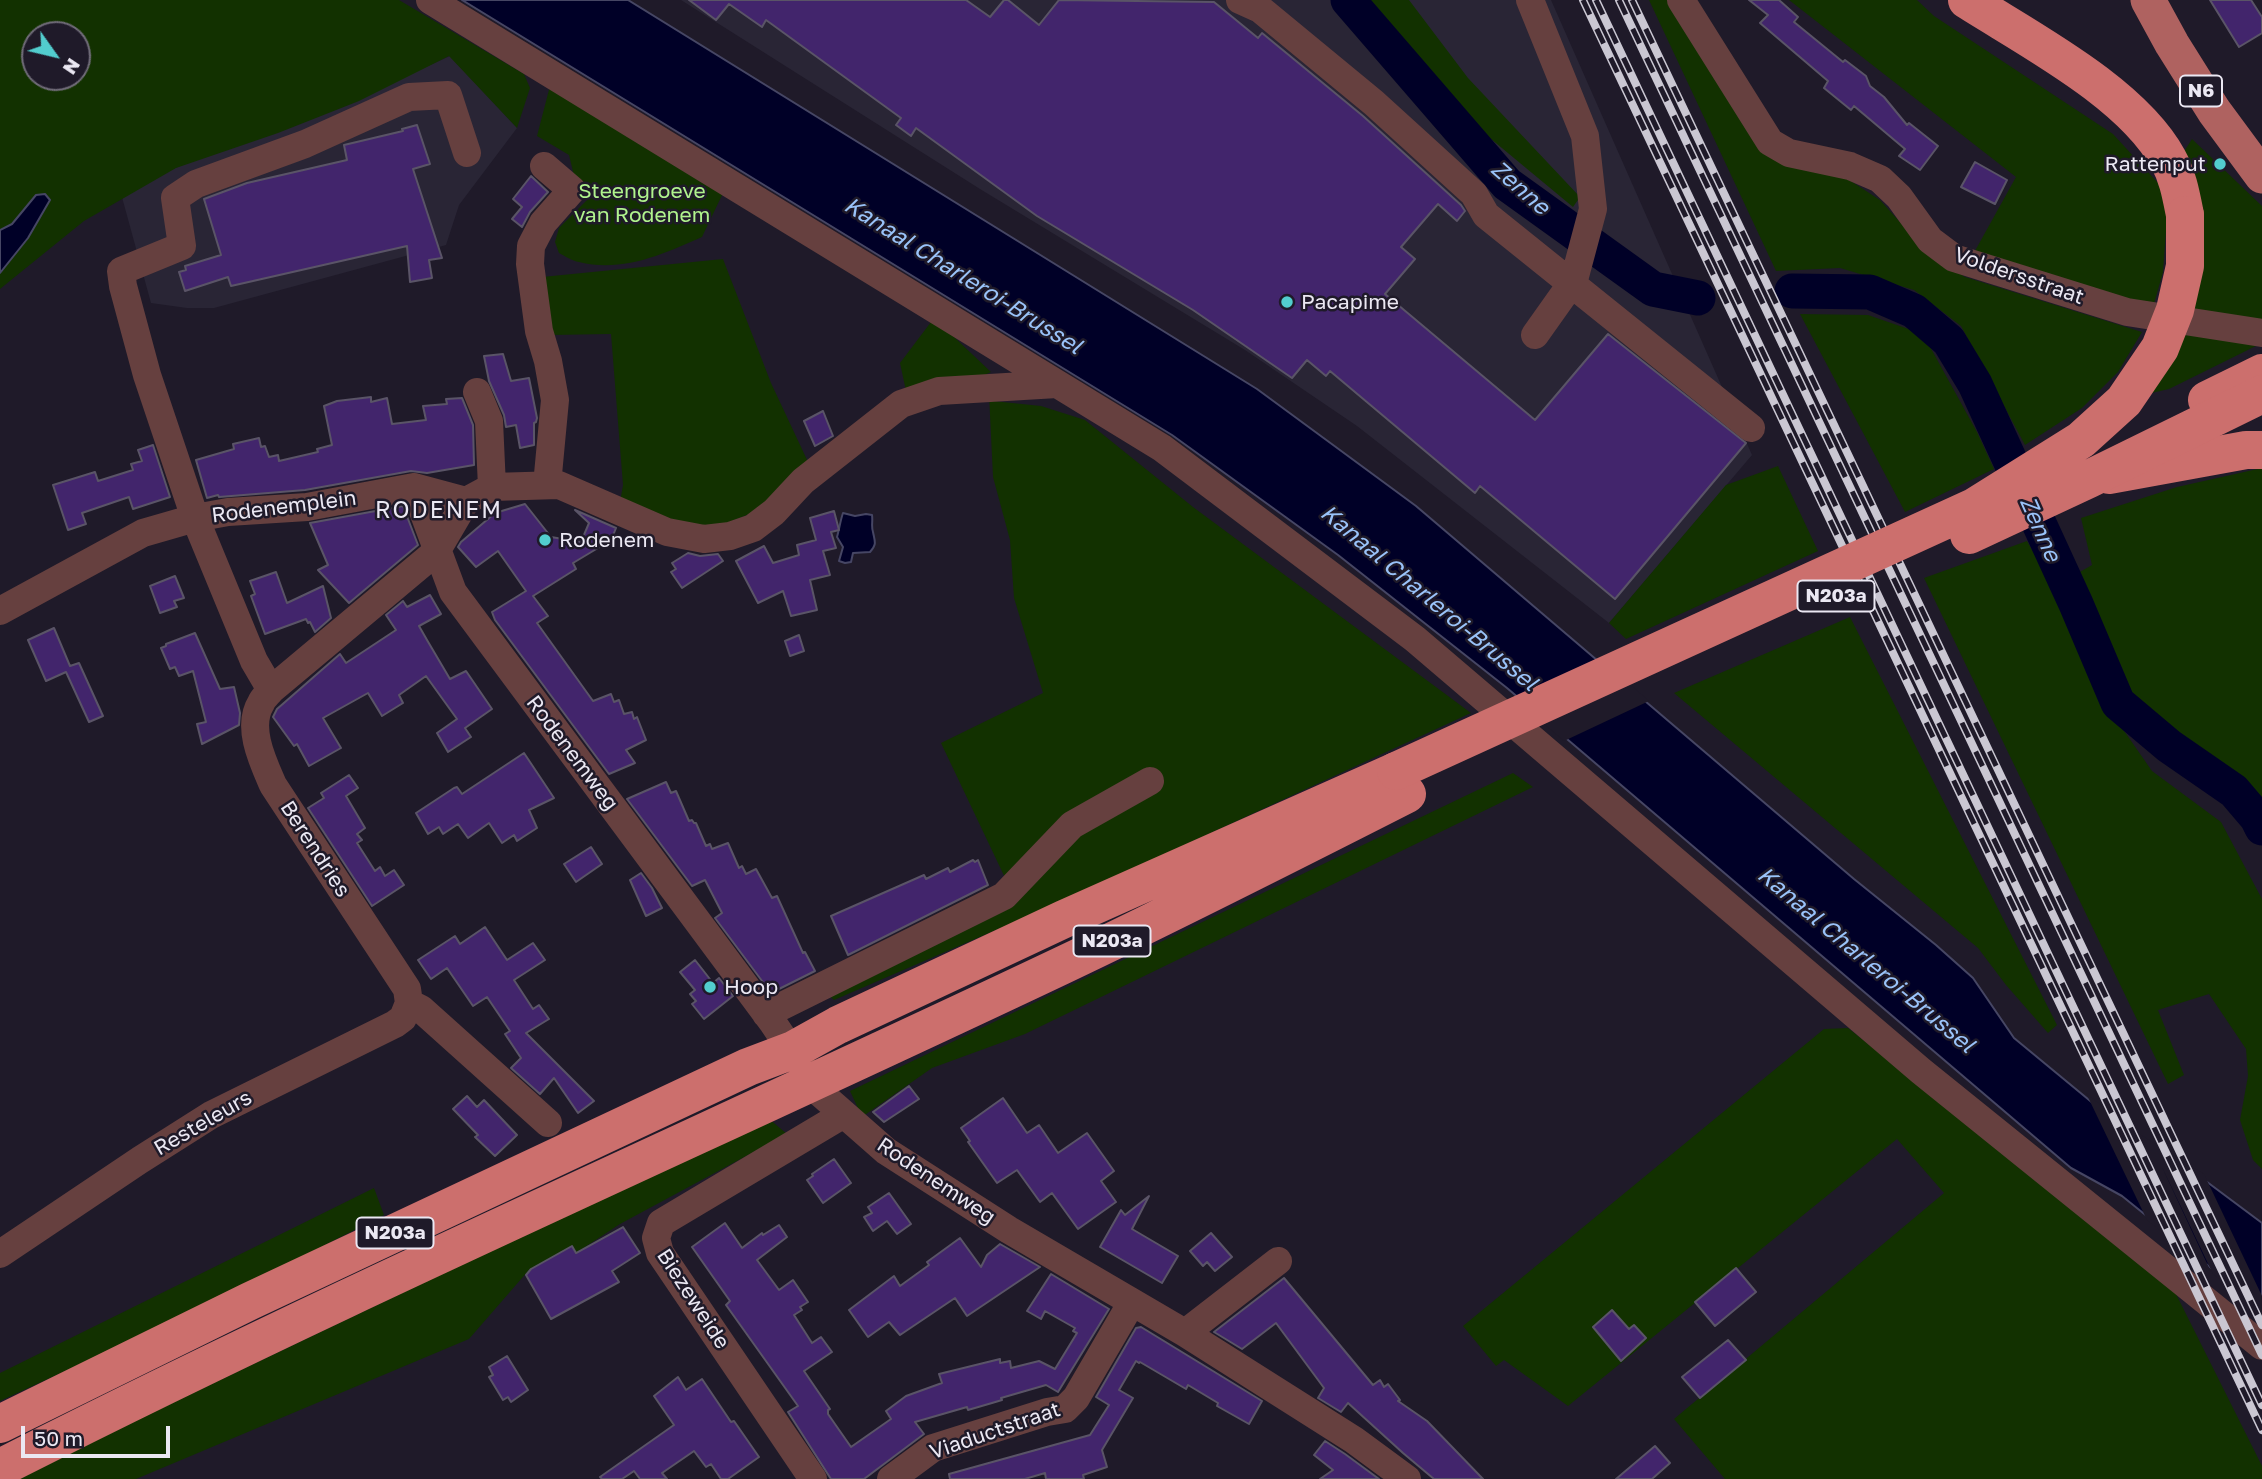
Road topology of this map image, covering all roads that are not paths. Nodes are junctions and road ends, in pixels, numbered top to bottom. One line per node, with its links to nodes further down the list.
1 (430, 0): 14 (street)
2 (1240, 0): 10 (street)
3 (1530, 0): 10 (street)
4 (1681, 0): 11 (street, Voldersstraat)
5 (1967, 0): 24 (highway, bridge)
6 (2148, 0): 9 (main road, N6)
7 (467, 153): 25 (street)
8 (544, 166): 20 (street)
9 (2262, 176)
10 (1572, 282): 12 (street); 17 (street)
11 (2262, 333)
12 (1535, 335)
13 (2262, 373): 24 (highway, N203a, bridge)
14 (1057, 384): 20 (street); 40 (street)
15 (477, 392): 22 (street)
16 (2262, 394): 19 (highway, N203a, bridge)
17 (1751, 428)
18 (2262, 450): 19 (highway, bridge)
19 (2089, 479): 30 (highway, N203a, bridge)
20 (547, 485): 22 (street)
21 (414, 487): 23 (street, Rodenemplein); 25 (street, Rodenemplein); 26 (street)
22 (492, 487): 23 (street)
23 (466, 501): 26 (street)
24 (1974, 507): 30 (highway, N203a, bridge)
25 (192, 510): 27 (street); 28 (street)
26 (436, 552): 28 (street); 32 (street, Rodenemweg)
27 (0, 611)
28 (271, 690): 31 (street, Berendries)
29 (1150, 781): 32 (street)
30 (1402, 783): 33 (highway, N203a)
31 (410, 1003): 35 (street, Berendries); 36 (street, Resteleurs)
32 (766, 1014): 33 (street, Rodenemweg)
33 (803, 1065): 34 (street, Rodenemweg); 41 (highway, N203a); 42 (highway, N203a)
34 (844, 1114): 38 (street, Rodenemweg); 43 (street, Biezeweide)
35 (548, 1123)
36 (0, 1254)
37 (1278, 1261): 39 (street)
38 (1132, 1302): 39 (street, Rodenemweg); 44 (street, Viaductstraat)
39 (1185, 1333): 45 (street, Rodenemweg)
40 (2262, 1346)
41 (0, 1424)
42 (0, 1468)
43 (813, 1479)
44 (891, 1479)
45 (1407, 1479)

